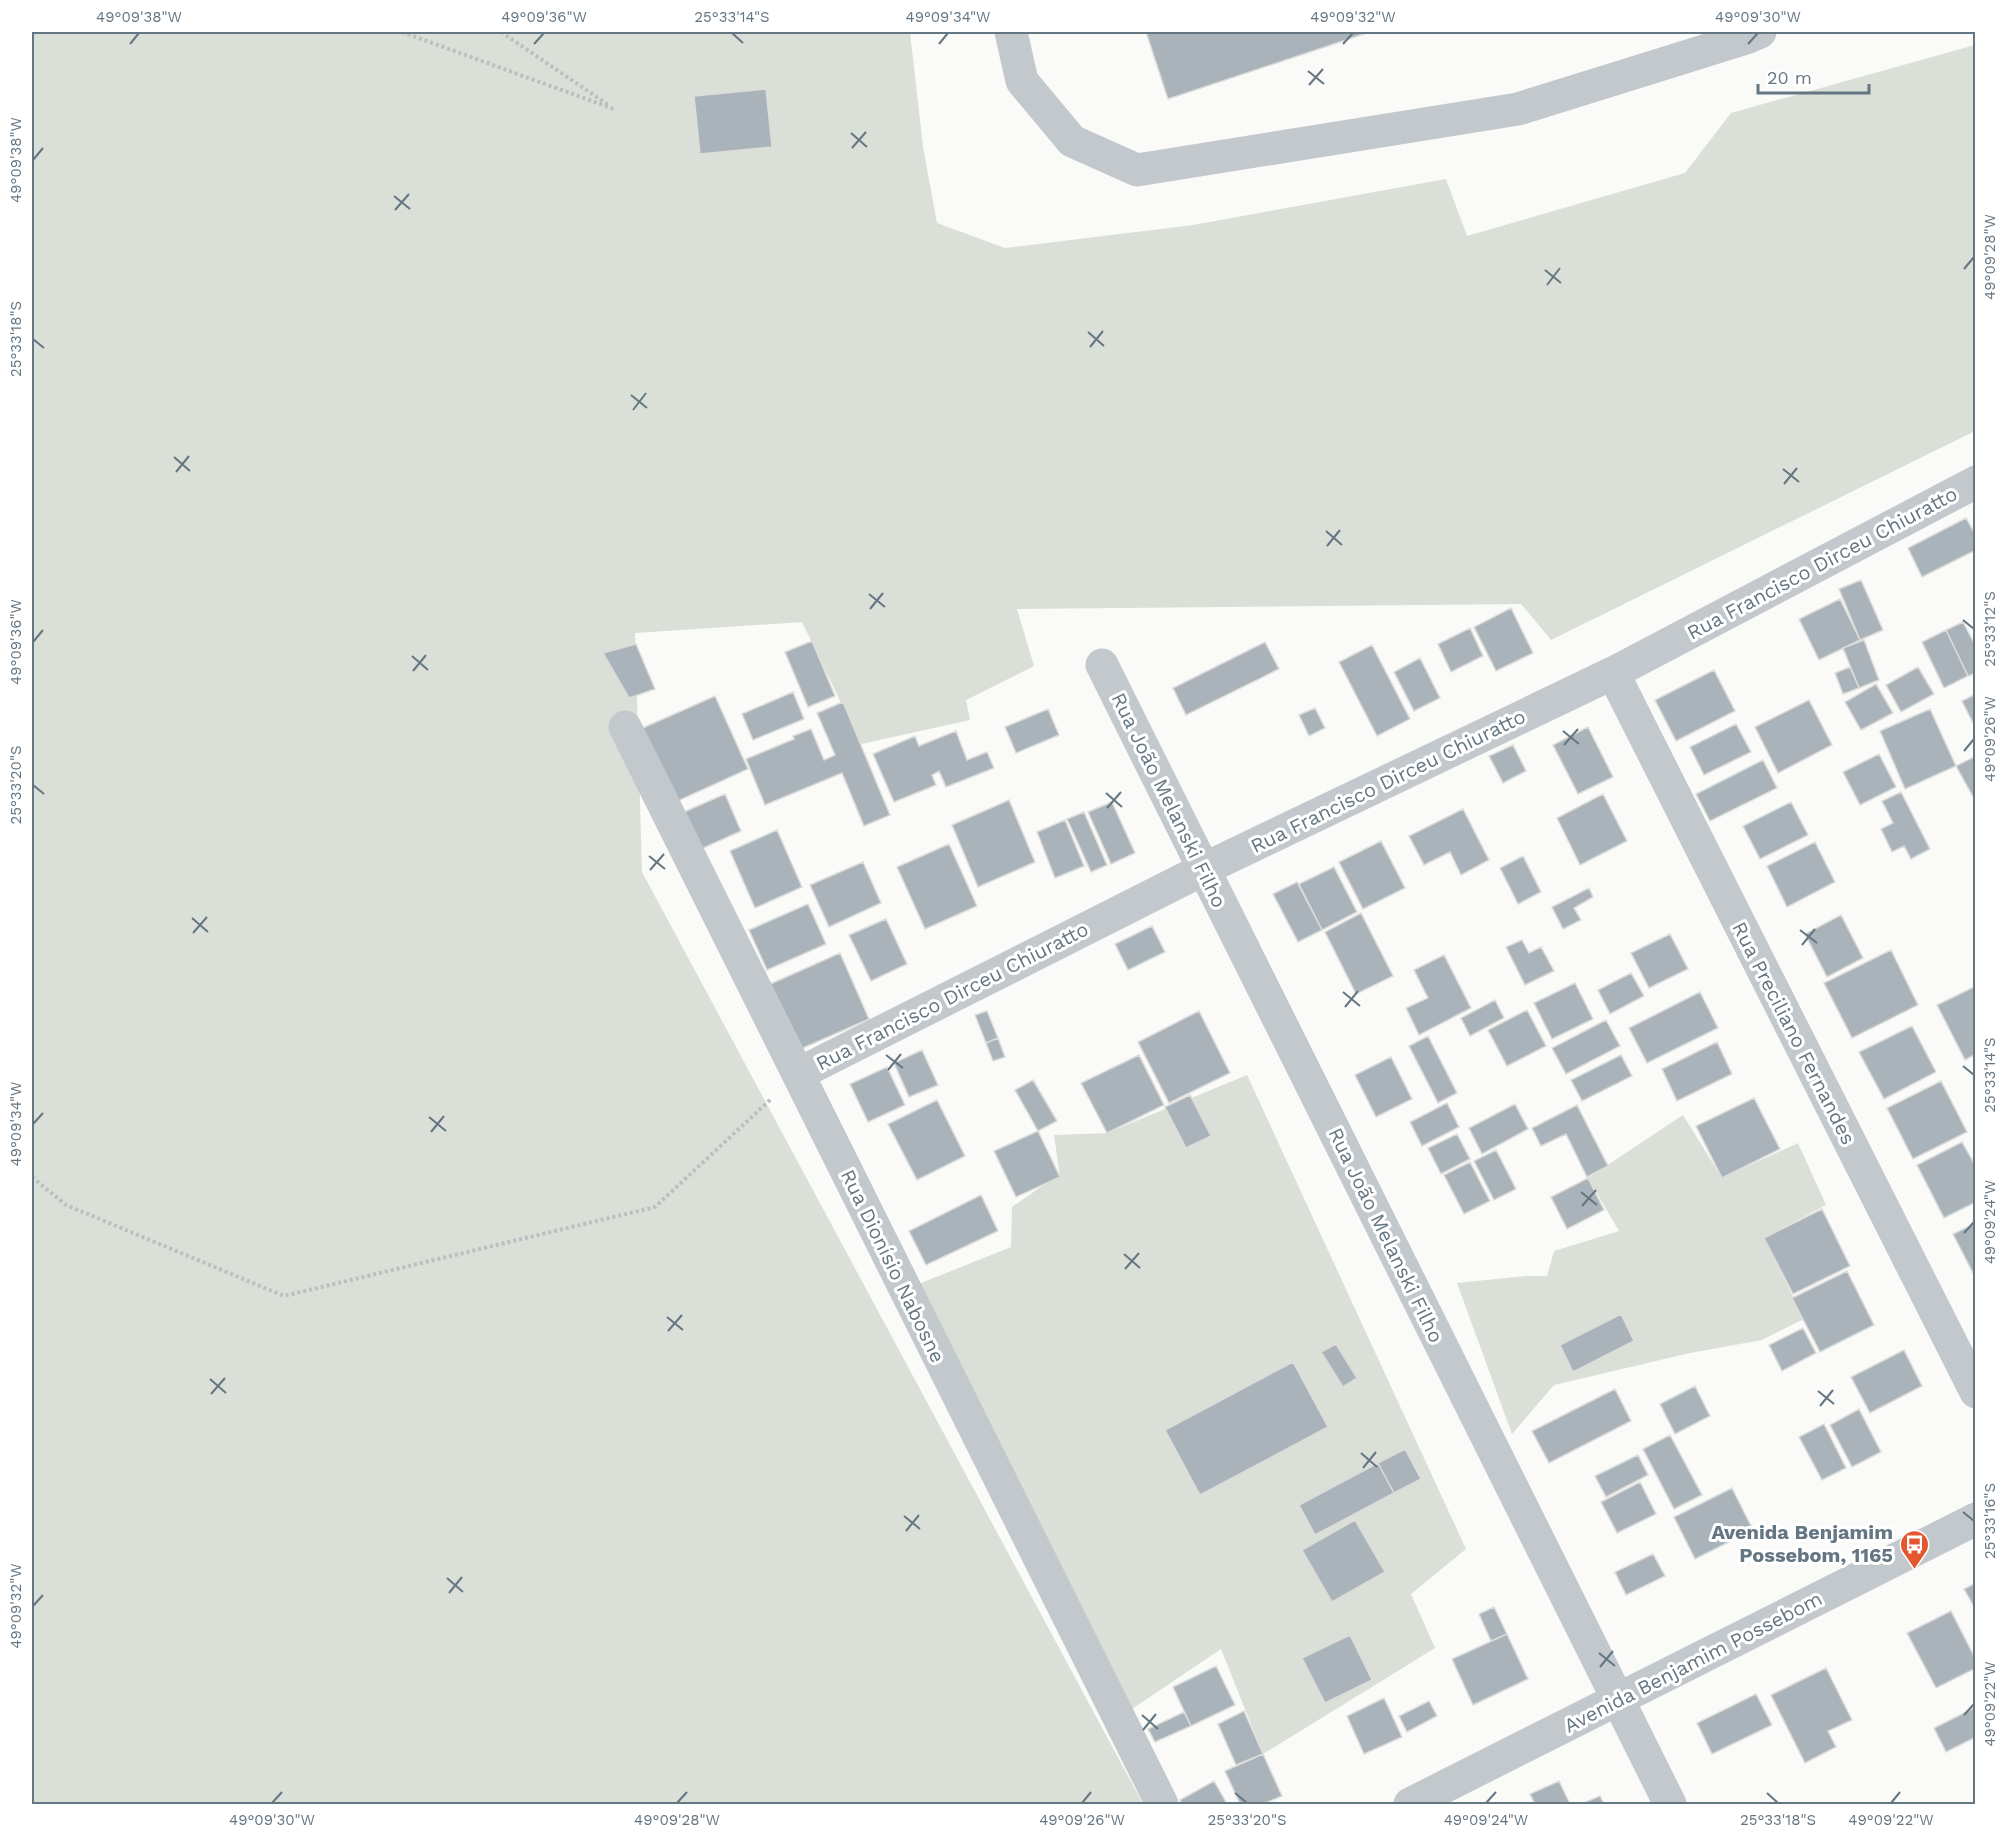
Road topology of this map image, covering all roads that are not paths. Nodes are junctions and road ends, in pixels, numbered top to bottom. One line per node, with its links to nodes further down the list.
1 (1011, 32): 2 (street)
2 (1760, 32)
3 (1976, 482): 5 (street, Rua Francisco Dirceu Chiuratto)
4 (1102, 665): 7 (street, Rua João Melanski Filho)
5 (1613, 673): 7 (street, Rua Francisco Dirceu Chiuratto); 9 (street, Rua Preciliano Fernandes)
6 (624, 727): 8 (street, Rua Dionísio Nabosne)
7 (1203, 869): 8 (street, Rua Francisco Dirceu Chiuratto); 11 (street, Rua João Melanski Filho)
8 (798, 1074): 12 (street, Rua Dionísio Nabosne)
9 (1976, 1392)
10 (1976, 1519): 11 (street, Avenida Benjamim Possebom)
11 (1618, 1700): 13 (street, Avenida Benjamim Possebom); 14 (street, Rua João Melanski Filho)
12 (1162, 1804)
13 (1410, 1804)
14 (1670, 1804)

